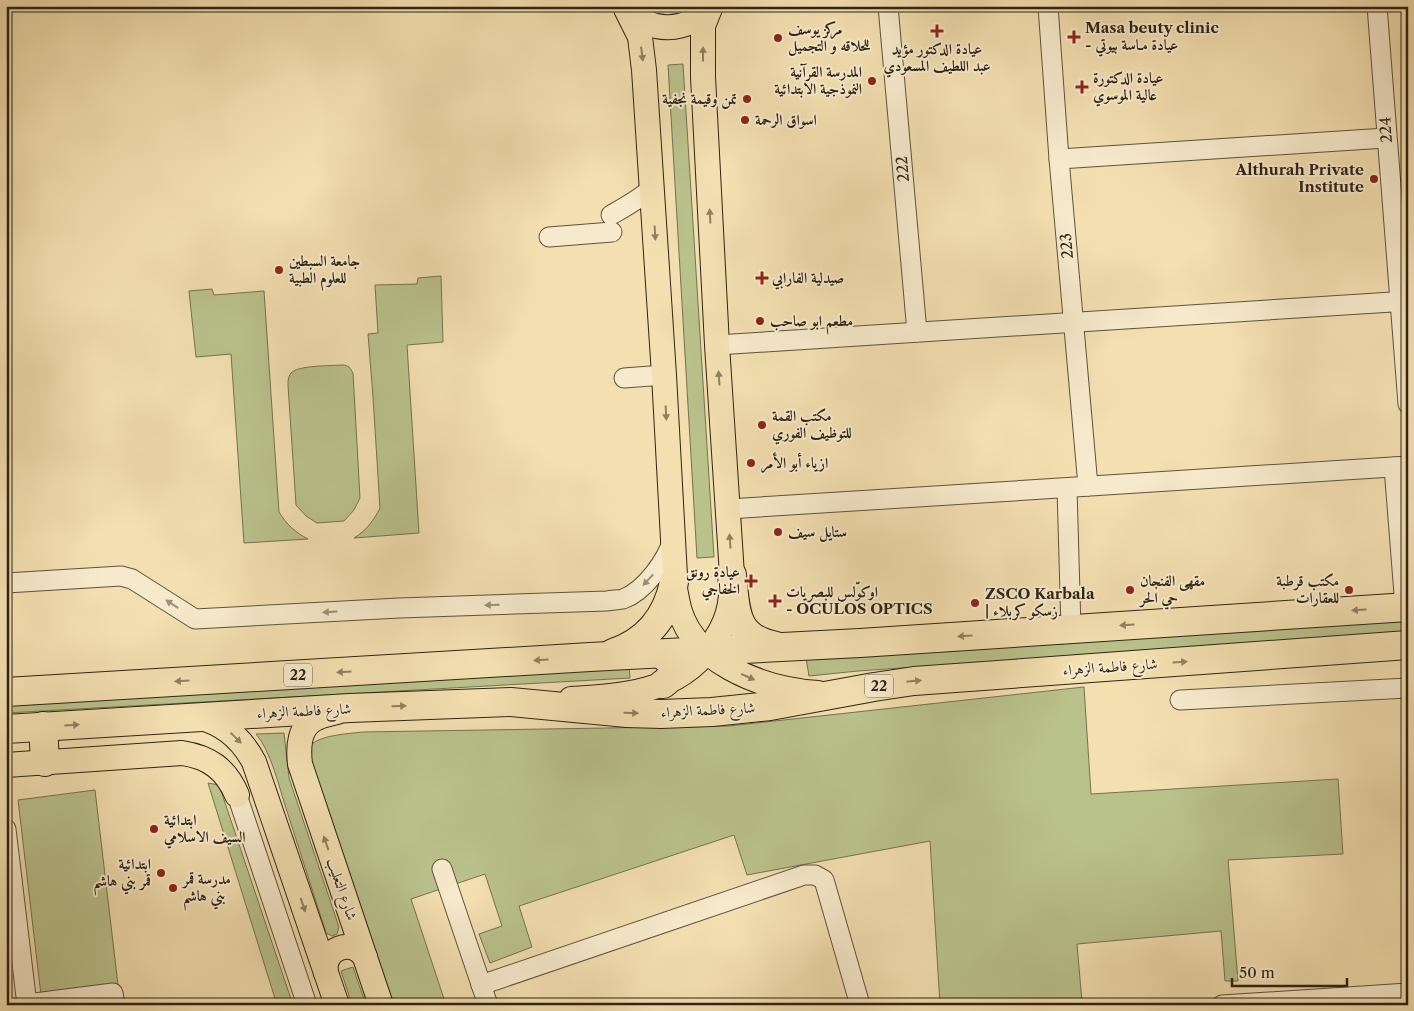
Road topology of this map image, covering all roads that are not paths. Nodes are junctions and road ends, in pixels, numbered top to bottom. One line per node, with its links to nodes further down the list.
1 (711, 6): 5 (main road); 13 (main road, one-way to 1)
2 (888, 6): 12 (street, 222)
3 (1048, 6): 7 (street, 223)
4 (1377, 6): 6 (street, 224)
5 (625, 7): 8 (main road, one-way to 8)
6 (1386, 138): 7 (street); 10 (street, 224)
7 (1059, 159): 11 (street, 223)
8 (652, 188): 9 (street); 14 (main road, one-way to 14)
9 (549, 237)
10 (1404, 302): 11 (street); 16 (street, 224)
11 (1074, 322): 12 (street); 18 (street, 223)
12 (917, 332): 13 (street)
13 (717, 345): 20 (main road, one-way to 13)
14 (664, 375): 15 (street); 21 (main road, one-way to 21)
15 (624, 378)
16 (1408, 404)
17 (1401, 467): 18 (street); 25 (street)
18 (1088, 486): 19 (street)
19 (1067, 488): 20 (street); 28 (street)
20 (728, 509): 22 (main road, one-way to 20)
21 (672, 539): 23 (main road); 24 (street, one-way to 24)
22 (732, 575): 27 (main road); 30 (highway)
23 (674, 582): 26 (main road); 33 (highway)
24 (6, 583)
25 (1406, 607): 28 (highway, 22, one-way to 28)
26 (681, 616): 27 (main road); 31 (main road)
27 (725, 623): 31 (main road)
28 (1070, 629): 30 (highway, 22, one-way to 30)
29 (1408, 645): 39 (highway, شارع فاطمة الزهراء / 22, one-way to 29)
30 (790, 647): 31 (highway, 22)
31 (707, 652): 32 (highway, 22); 35 (main road); 39 (main road, one-way to 39)
32 (660, 654): 33 (highway, 22); 35 (highway)
33 (590, 657): 37 (highway, 22, one-way to 37)
34 (6, 676): 37 (highway)
35 (663, 684): 41 (main road)
36 (1408, 688): 40 (street)
37 (42, 690): 38 (highway, 22)
38 (6, 692)
39 (844, 692): 41 (highway, شارع فاطمة الزهراء / 22, one-way to 39)
40 (1180, 700)
41 (511, 702): 42 (highway, شارع فاطمة الزهراء / 22, one-way to 41)
42 (350, 708): 43 (highway, شارع فاطمة الزهراء / 22); 52 (main road, شارع التعليب, one-way to 42)
43 (198, 717): 44 (highway, شارع فاطمة الزهراء / 22, one-way to 43); 53 (main road, one-way to 53)
44 (43, 726): 45 (highway, شارع فاطمة الزهراء / 22); 46 (highway)
45 (6, 728)
46 (45, 762): 47 (main road); 48 (main road)
47 (6, 765)
48 (237, 795): 60 (street)
49 (6, 829): 51 (street)
50 (442, 869): 56 (street)
51 (9, 872): 58 (street)
52 (351, 918): 53 (main road); 54 (main road, شارع التعليب)
53 (312, 930): 55 (main road)
54 (365, 957): 55 (main road); 62 (main road, شارع التعليب)
55 (326, 973): 61 (main road)
56 (481, 985): 63 (street); 64 (street)
57 (1408, 993): 65 (street)
58 (27, 1004): 59 (street)
59 (115, 1005)
60 (307, 1005)
61 (337, 1005)
62 (381, 1005)
63 (488, 1005)
64 (860, 1005)
65 (1222, 1005)

